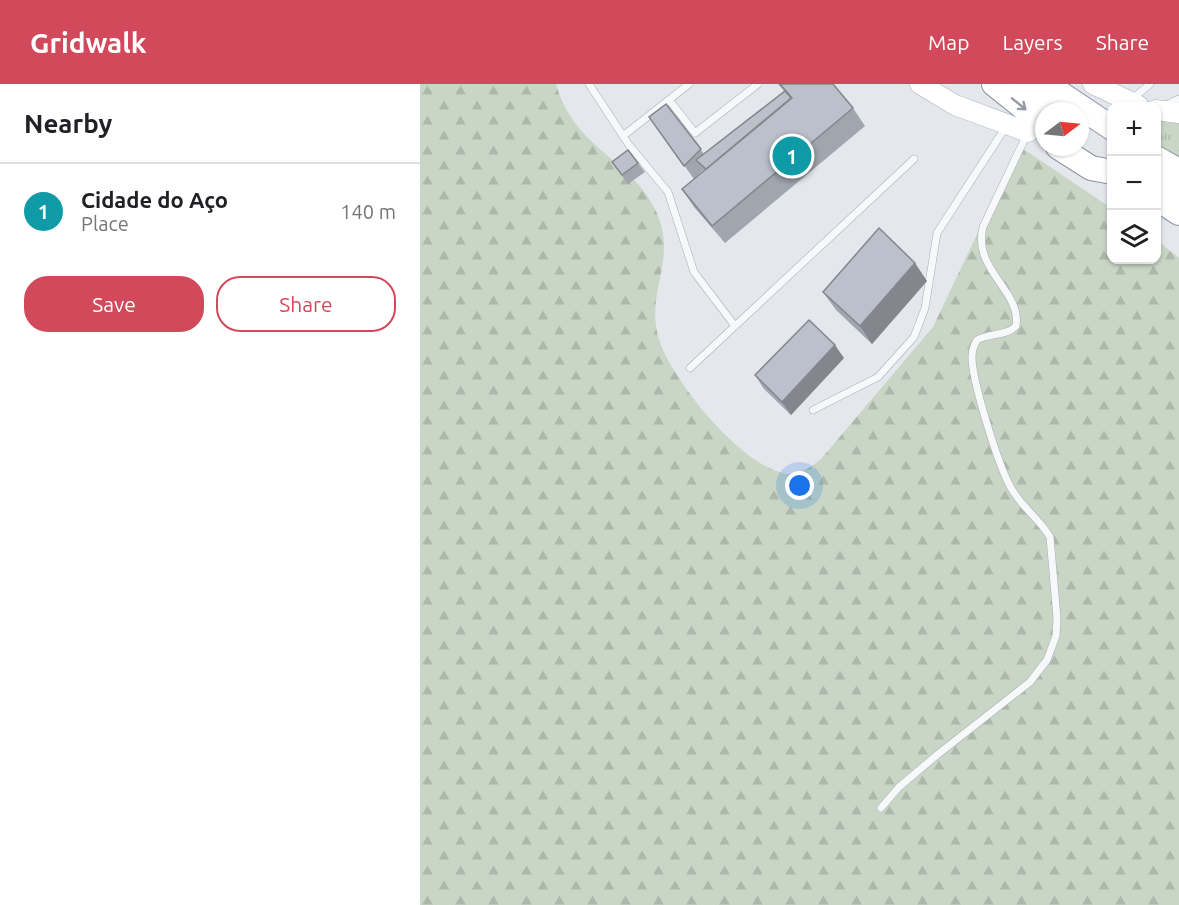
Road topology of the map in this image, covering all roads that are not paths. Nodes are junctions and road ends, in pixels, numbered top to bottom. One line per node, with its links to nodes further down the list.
1 (589, 84): 21 (lane)
2 (689, 84): 11 (lane)
3 (758, 84): 11 (lane)
4 (920, 84): 19 (main road)
5 (994, 84): 19 (highway, one-way to 19)
6 (1026, 84): 12 (highway)
7 (1046, 84): 18 (highway)
8 (1093, 84): 13 (main road)
9 (1149, 84): 14 (lane)
10 (1179, 99): 15 (lane)
11 (670, 101): 21 (lane)
12 (1051, 102)
13 (1128, 102)
14 (1136, 102)
15 (1161, 108)
16 (1161, 110): 17 (main road)
17 (1179, 113)
18 (1107, 125)
19 (1031, 129): 36 (lane); 37 (lane)
20 (1089, 129): 22 (highway)
21 (623, 136): 34 (lane)
22 (1107, 142)
23 (1089, 154): 27 (highway)
24 (1072, 156): 28 (highway)
25 (914, 159): 34 (lane)
26 (1161, 161): 29 (highway)
27 (1107, 167)
28 (1107, 170)
29 (1179, 171)
30 (1161, 180): 31 (highway)
31 (1179, 191)
32 (1161, 201): 33 (highway)
33 (1179, 213)
34 (735, 326): 35 (lane)
35 (690, 368)
36 (813, 410)
37 (881, 808)

